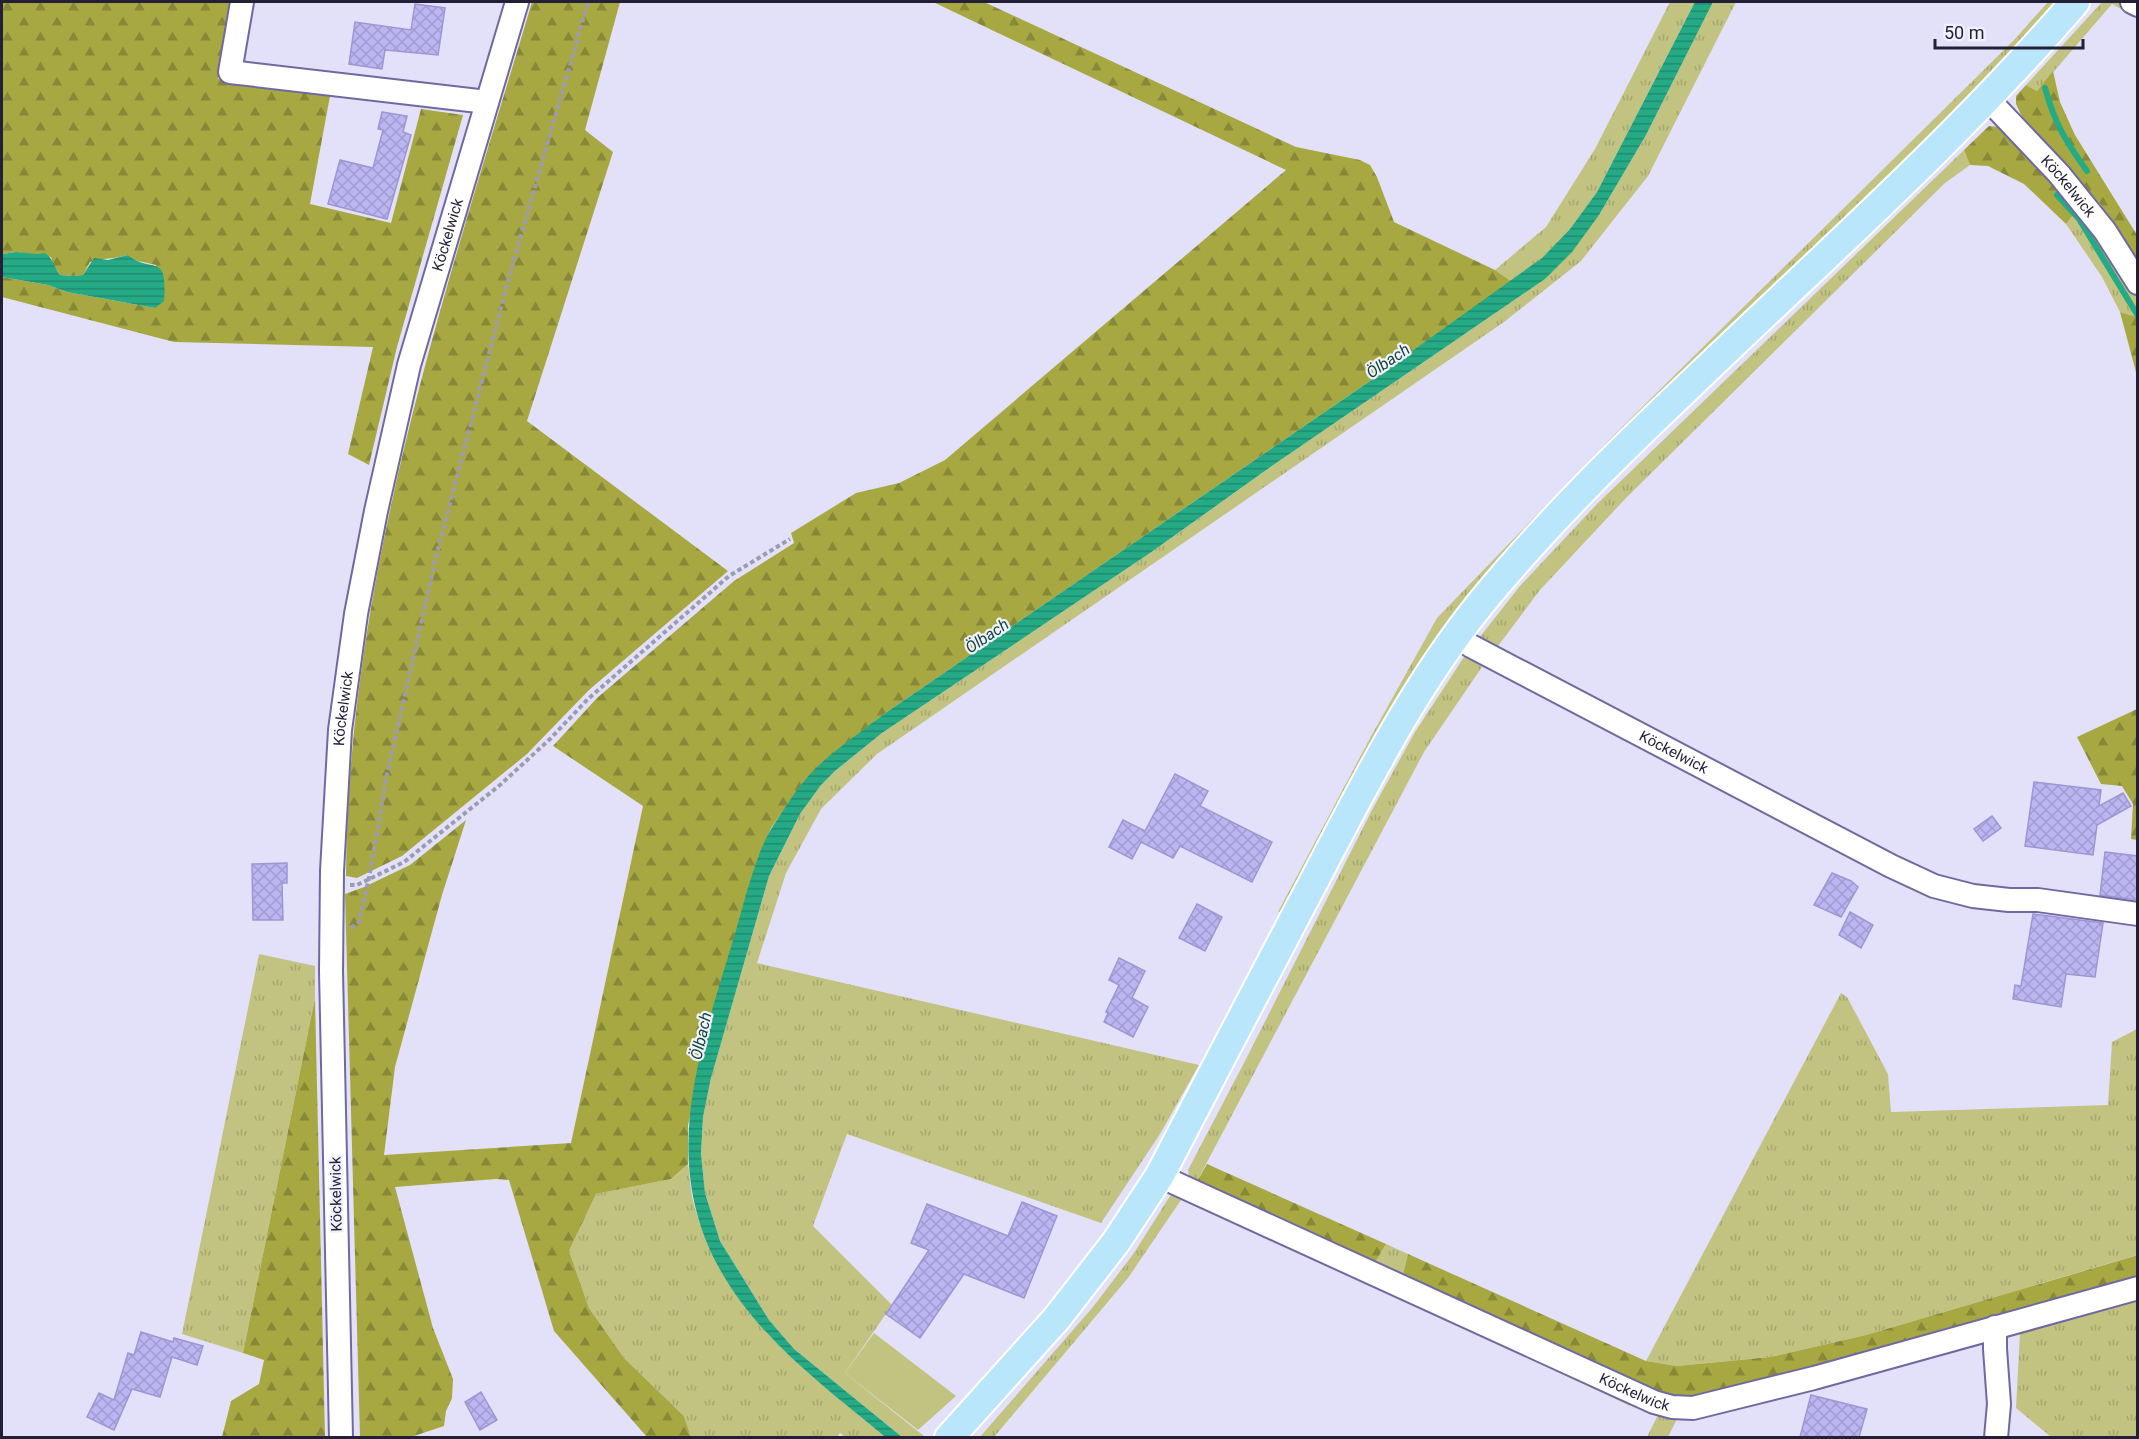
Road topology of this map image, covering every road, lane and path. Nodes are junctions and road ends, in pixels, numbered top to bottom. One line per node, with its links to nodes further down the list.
1 (242, 2): 8 (street)
2 (517, 2): 8 (street, Köckelwick)
3 (588, 2): 12 (path)
4 (2075, 2): 7 (main road)
5 (2132, 2): 6 (street)
6 (2138, 5)
7 (1987, 98): 9 (street, Köckelwick); 11 (main road)
8 (488, 102): 13 (street, Köckelwick)
9 (2138, 283)
10 (790, 539): 12 (path)
11 (1457, 636): 14 (street, Köckelwick); 16 (main road)
12 (369, 878): 13 (path); 15 (path)
13 (332, 885): 15 (street, Köckelwick)
14 (2138, 914)
15 (331, 943): 19 (street, Köckelwick)
16 (1160, 1175): 18 (street, Köckelwick); 20 (main road)
17 (2138, 1288): 18 (street, Köckelwick)
18 (1995, 1327): 21 (street)
19 (341, 1437)
20 (948, 1437)
21 (1996, 1437)

